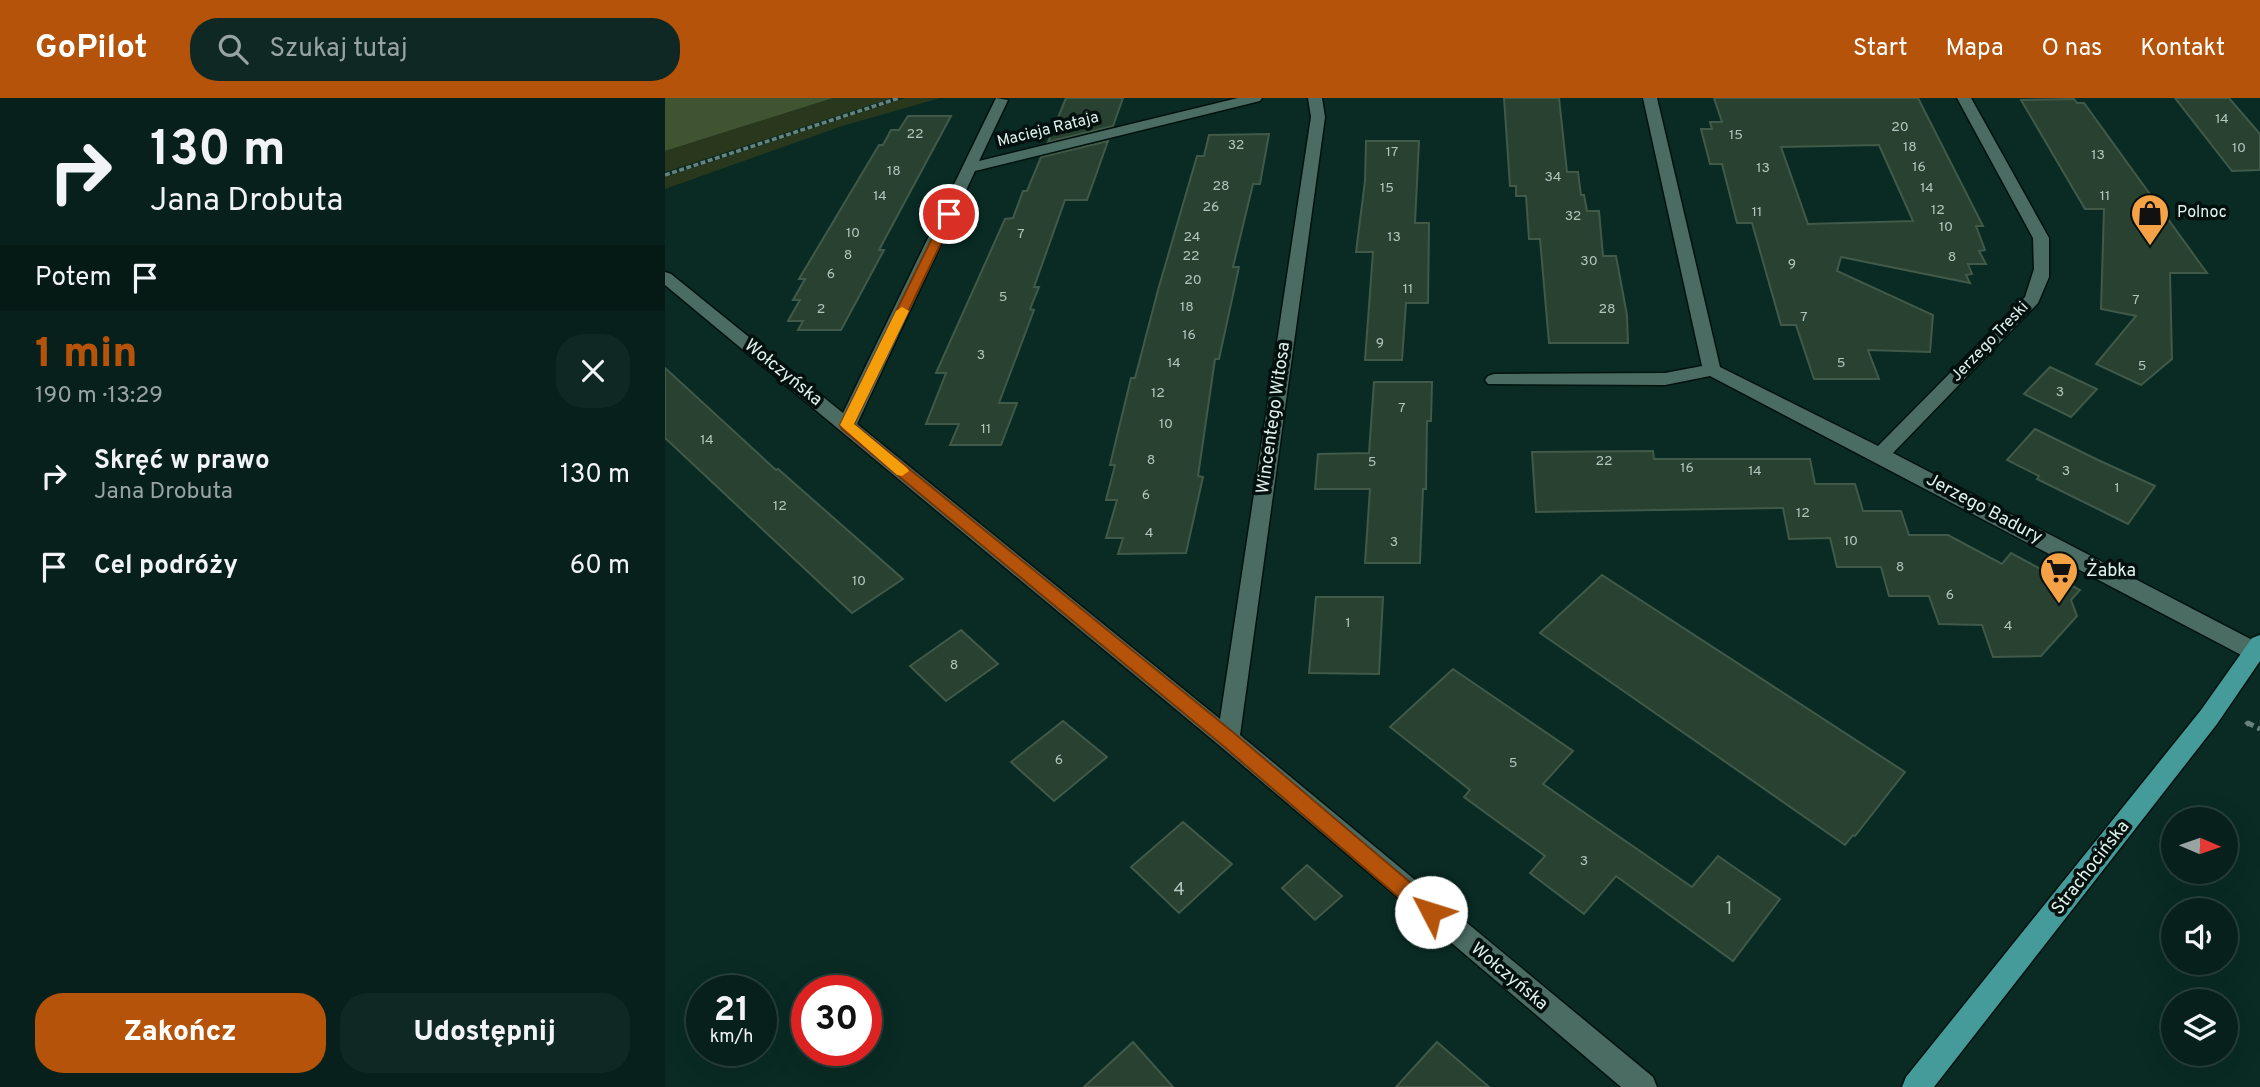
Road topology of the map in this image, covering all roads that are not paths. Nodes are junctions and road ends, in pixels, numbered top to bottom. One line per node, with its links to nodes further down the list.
1 (1255, 98): 6 (street, Macieja Rataja)
2 (1315, 98): 13 (street, Wincentego Witosa)
3 (1650, 98): 8 (street)
4 (1964, 98): 11 (street, Jerzego Treski)
5 (1001, 100): 6 (street)
6 (972, 167): 10 (street)
7 (665, 277): 10 (street, Wołczyńska)
8 (1712, 370): 9 (street); 11 (street, Jerzego Badury)
9 (1494, 380)
10 (847, 425): 13 (street, Wołczyńska)
11 (1880, 455): 12 (street, Jerzego Badury)
12 (2257, 648): 15 (main road, Strachocińska)
13 (1227, 739): 14 (street, Wołczyńska)
14 (1643, 1087)
15 (1916, 1087)

